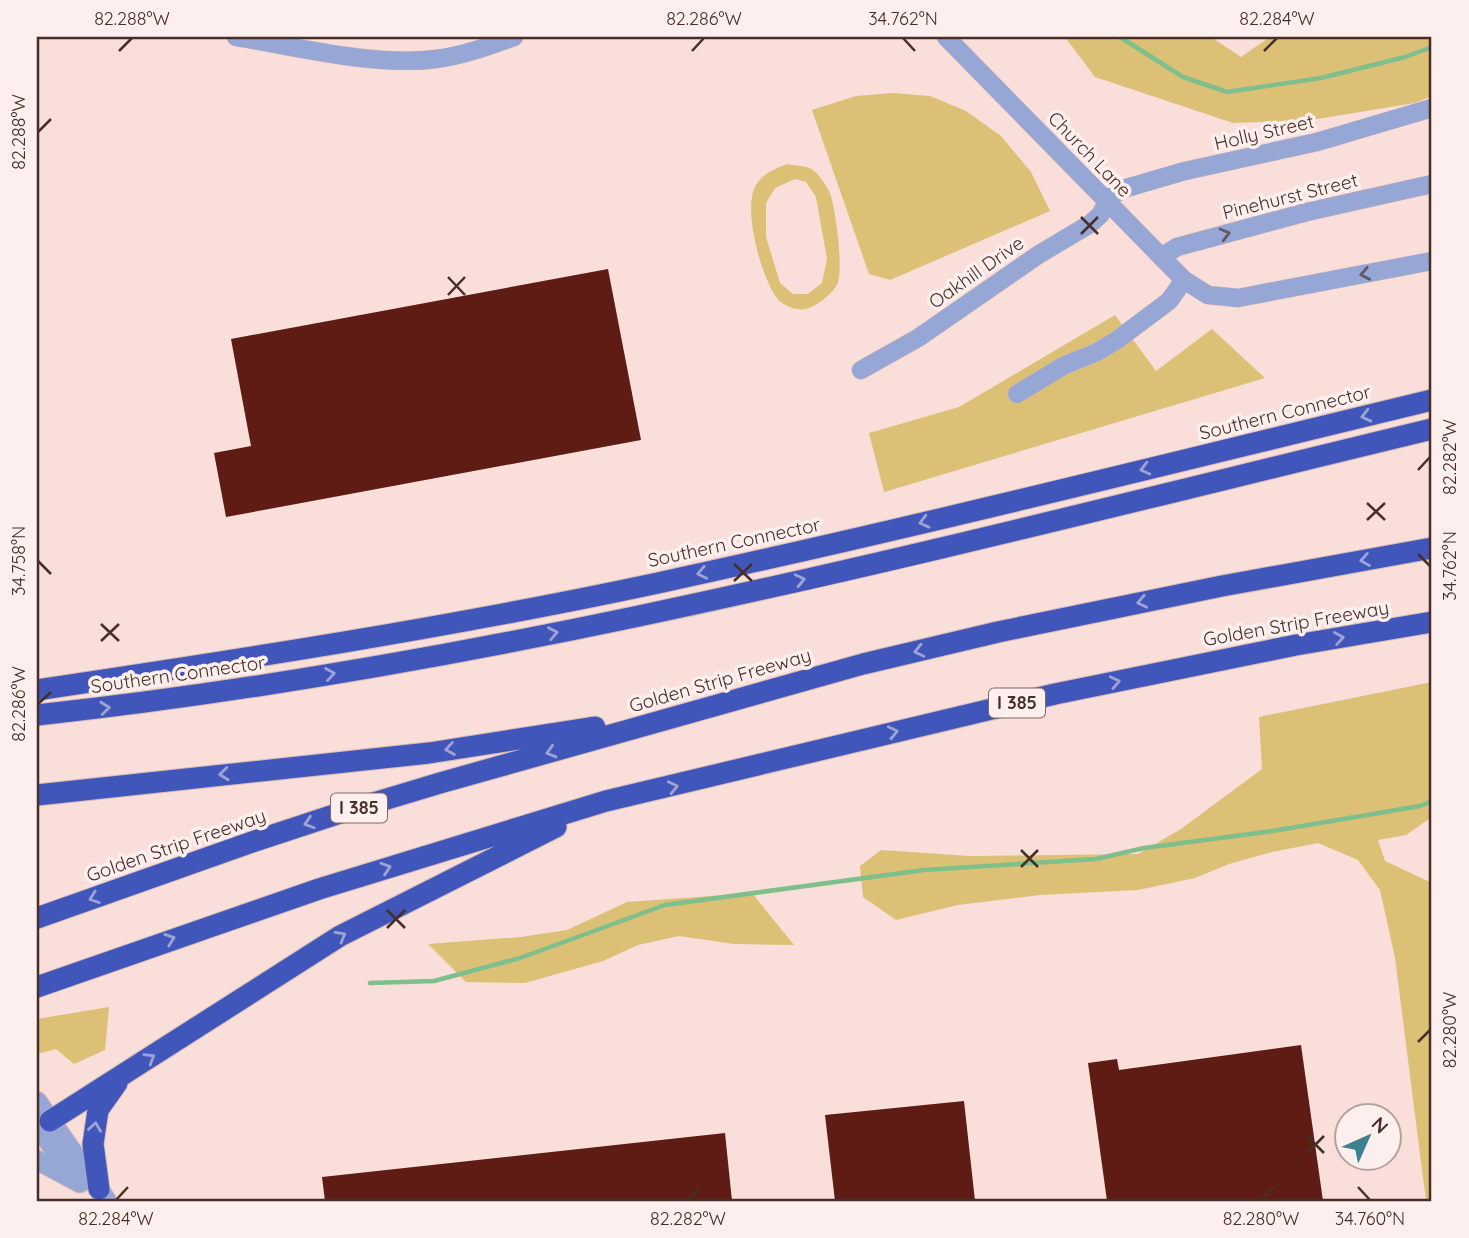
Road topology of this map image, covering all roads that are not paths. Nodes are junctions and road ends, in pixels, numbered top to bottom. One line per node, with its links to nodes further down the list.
1 (236, 37): 2 (street)
2 (514, 37)
3 (946, 37): 6 (street, Church Lane)
4 (1432, 108): 6 (street, Holly Street)
5 (1432, 184): 7 (street, Pinehurst Street, one-way to 5)
6 (1107, 201): 7 (street, Church Lane); 10 (street, Oakhill Drive)
7 (1161, 257): 9 (street, Church Lane)
8 (1428, 267): 9 (street, Church Lane, one-way to 9)
9 (1184, 280): 11 (street)
10 (861, 370)
11 (1017, 394)
12 (1432, 400): 16 (highway, Southern Connector, one-way to 16)
13 (1432, 429): 18 (highway, Southern Connector, one-way to 13)
14 (1432, 548): 17 (highway, Golden Strip Freeway / I 385, one-way to 17)
15 (1432, 622): 20 (highway, Golden Strip Freeway / I 385, one-way to 15)
16 (37, 690)
17 (687, 713): 19 (highway, one-way to 19); 21 (highway, Golden Strip Freeway / I 385, one-way to 21)
18 (37, 715)
19 (37, 795)
20 (606, 801): 22 (highway, Golden Strip Freeway / I 385, one-way to 20); 23 (highway, one-way to 20)
21 (37, 918)
22 (37, 987)
23 (124, 1073): 25 (highway); 27 (highway, one-way to 23)
24 (37, 1101): 25 (street)
25 (40, 1126): 27 (street)
26 (37, 1160): 27 (street)
27 (95, 1194)

